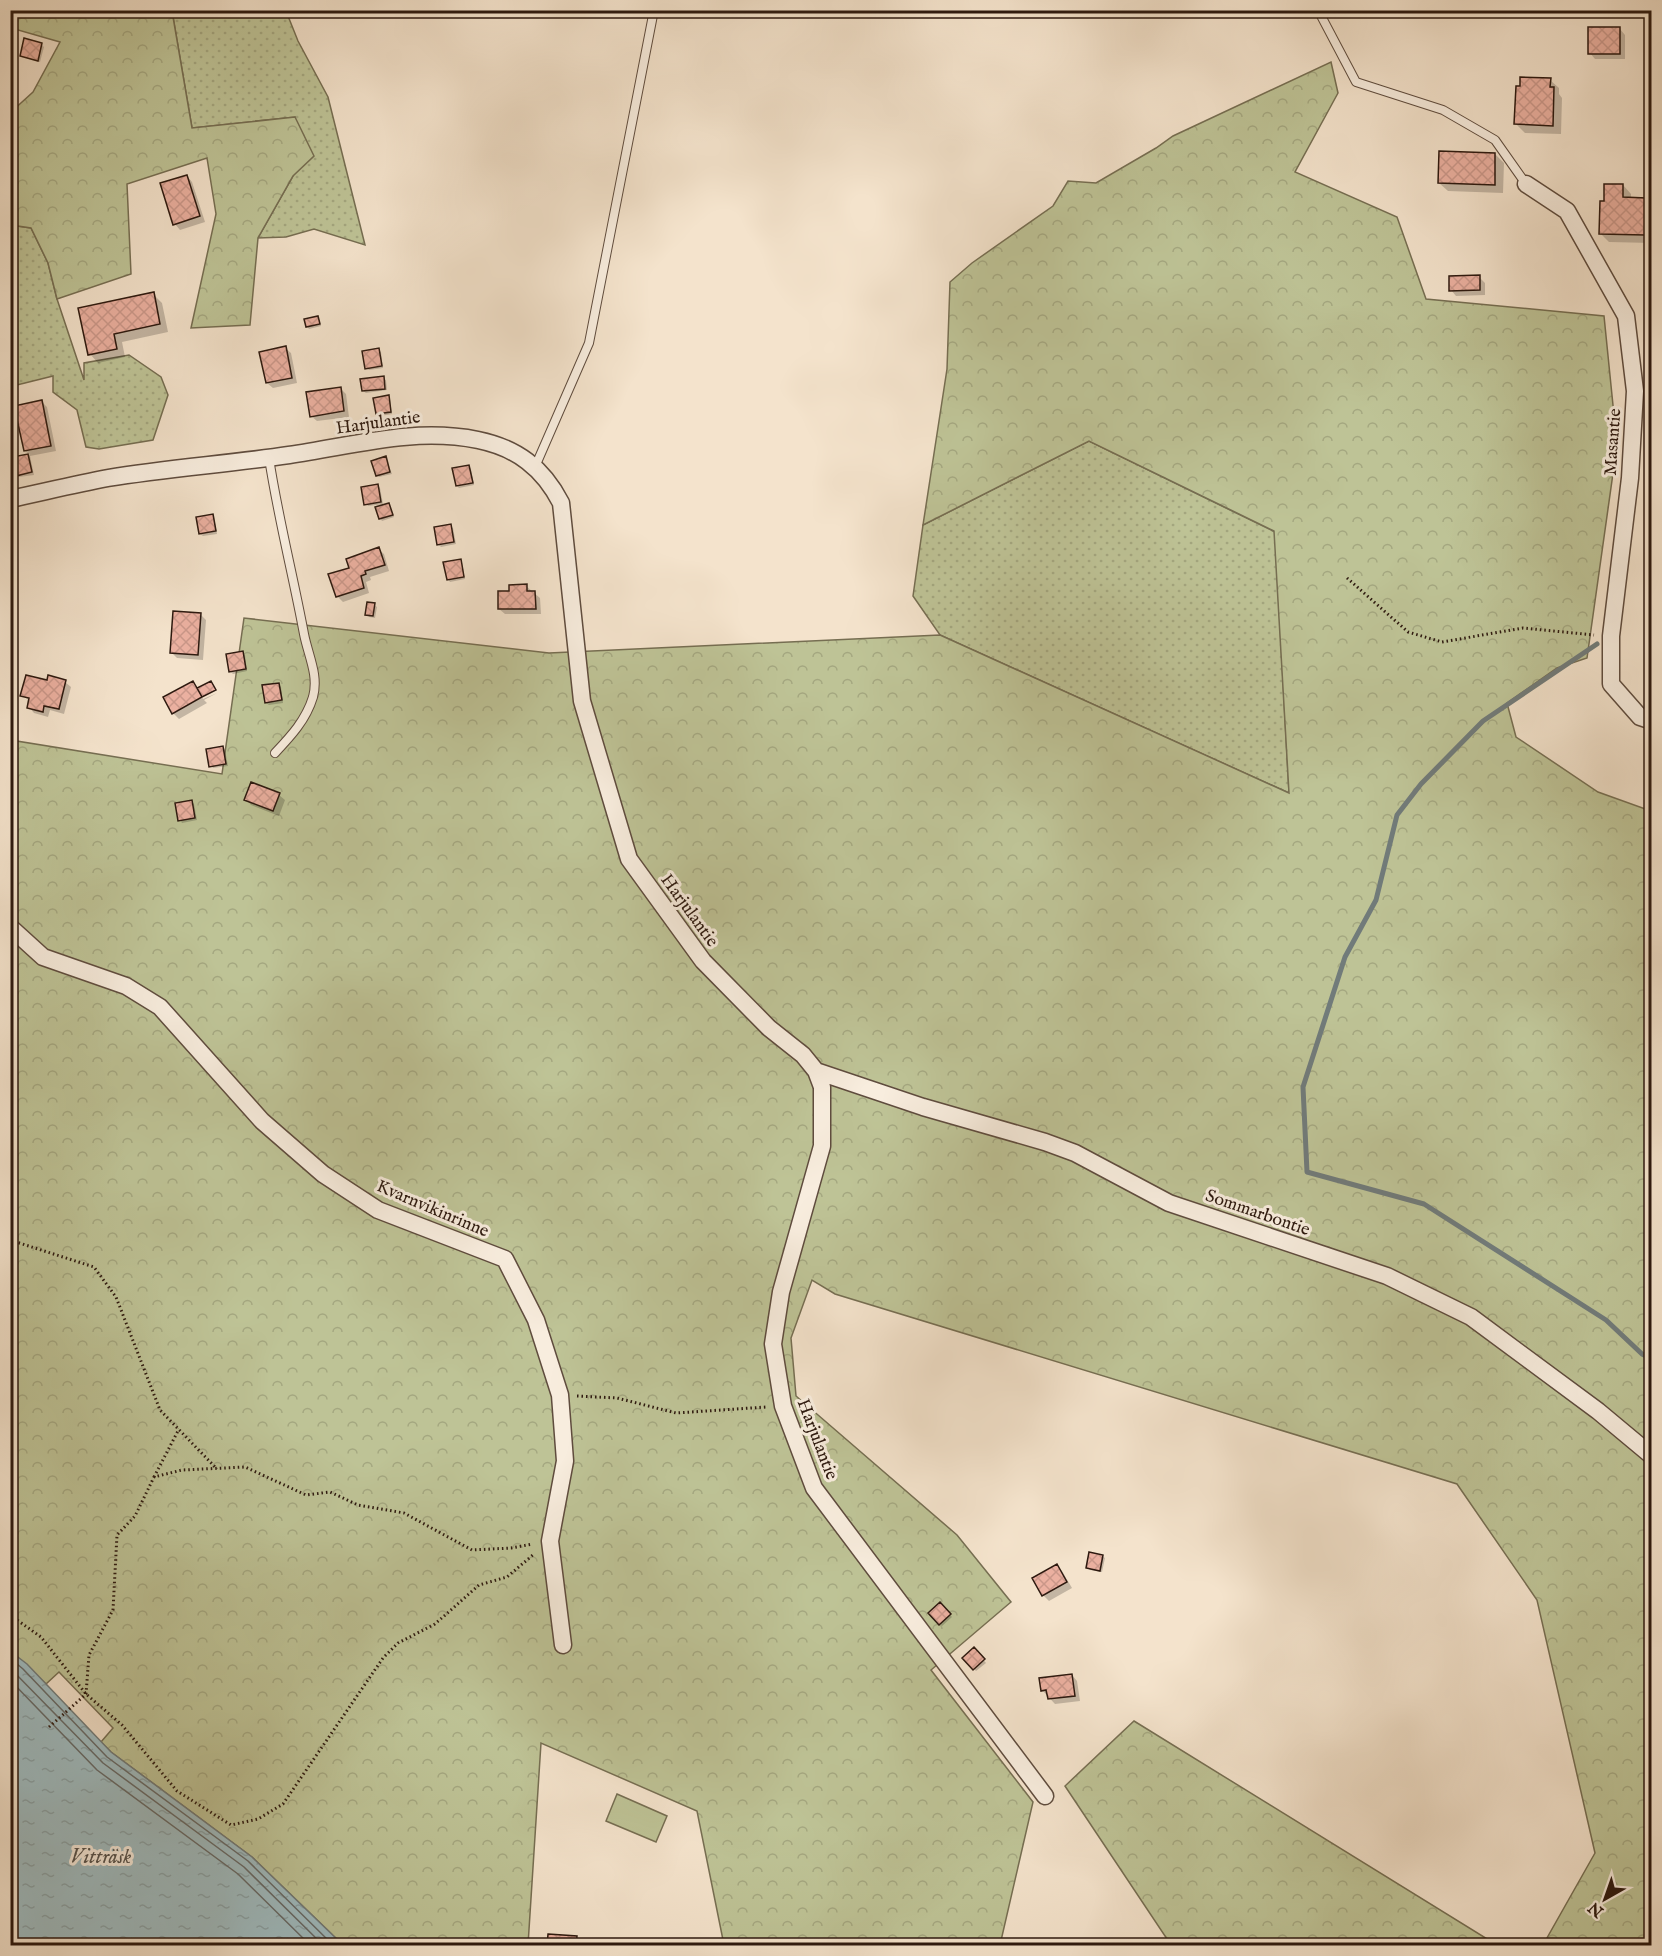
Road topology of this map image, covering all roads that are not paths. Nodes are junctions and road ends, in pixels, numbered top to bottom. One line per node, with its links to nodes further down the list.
1 (654, 10): 5 (lane)
2 (1318, 10): 3 (lane)
3 (1526, 184): 7 (street, Masantie)
4 (269, 458): 5 (street, Harjulantie); 6 (street, Harjulantie); 8 (lane)
5 (535, 467): 10 (street, Harjulantie)
6 (10, 499)
7 (1652, 721)
8 (275, 753)
9 (10, 927): 12 (street, Kvarnvikinrinne)
10 (816, 1071): 11 (street, Sommarbontie); 13 (street, Harjulantie)
11 (1652, 1456)
12 (563, 1645)
13 (1045, 1796)

